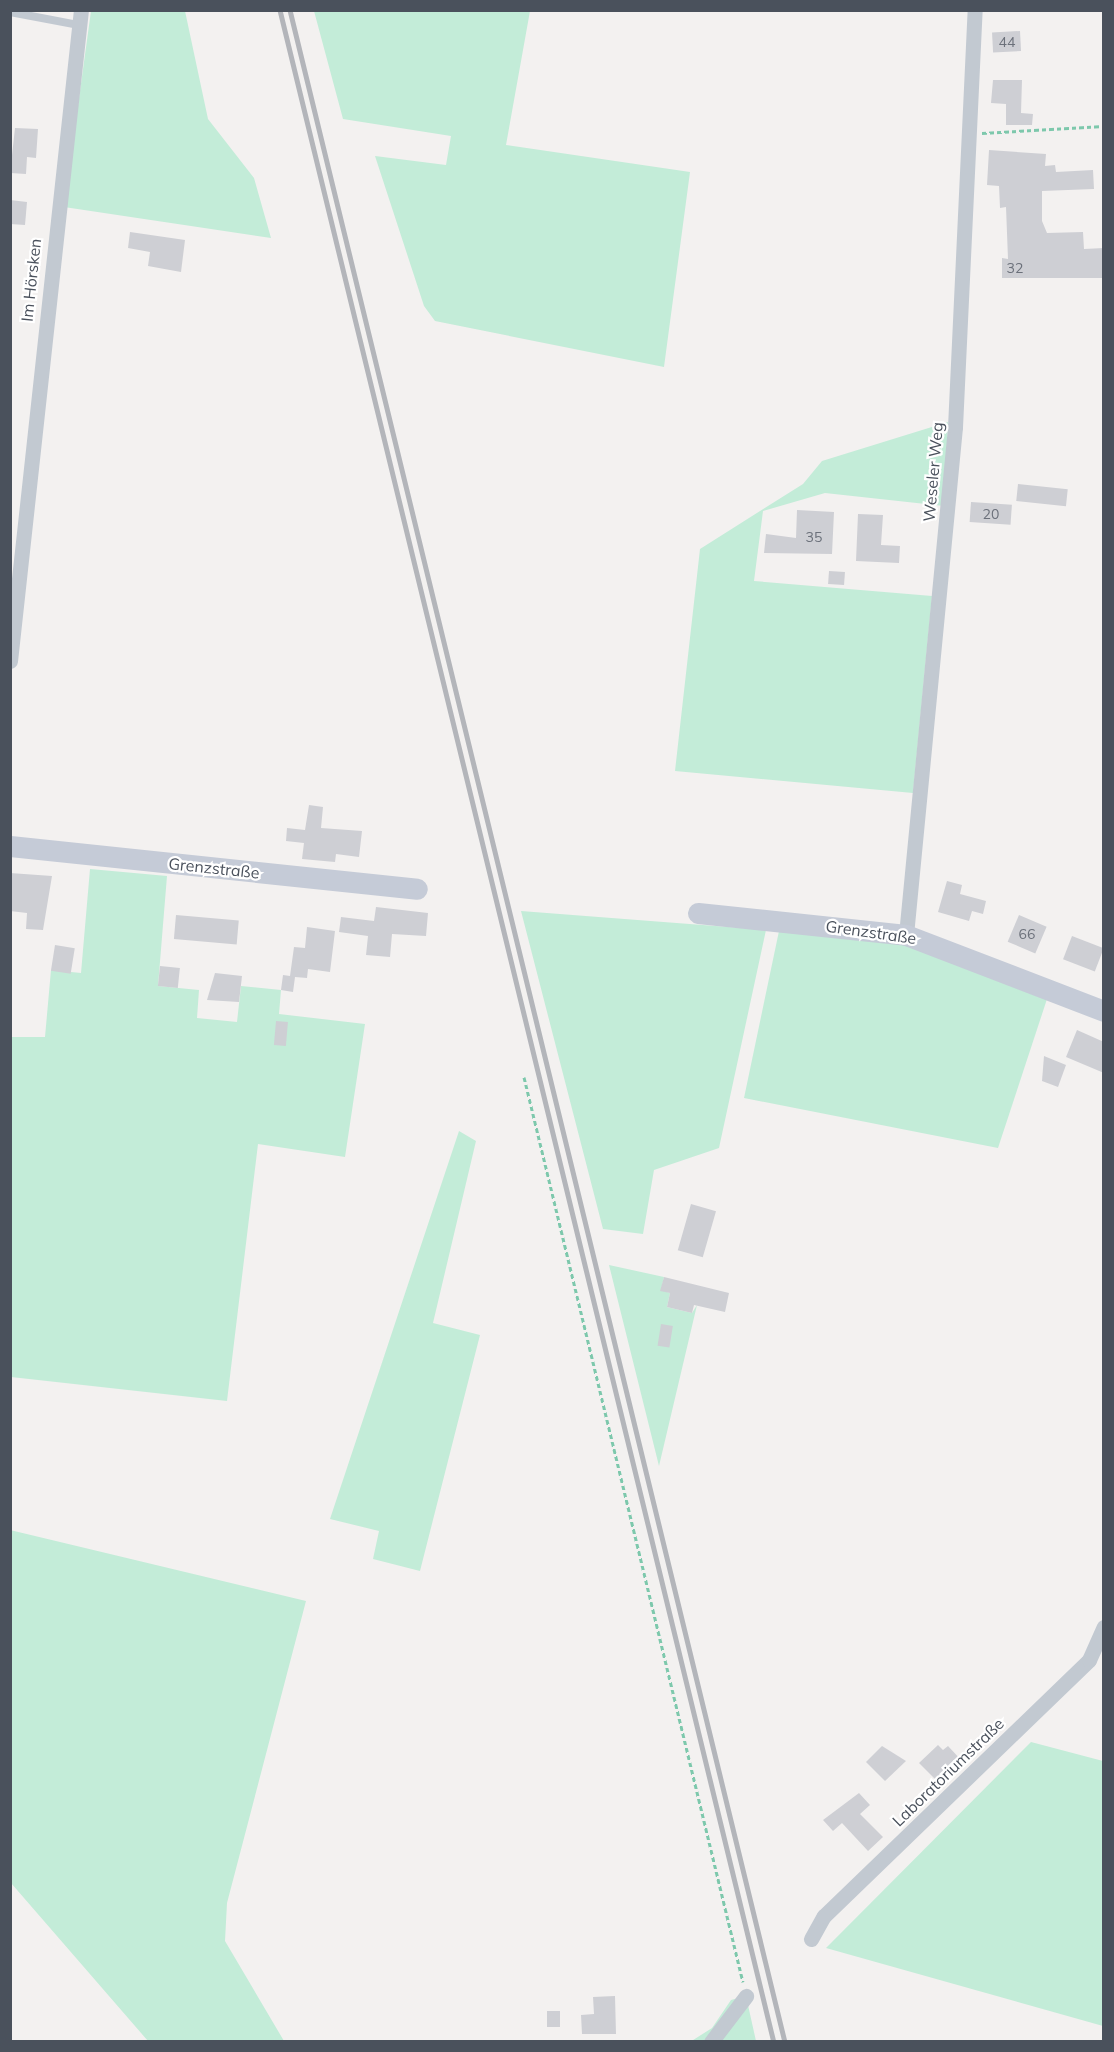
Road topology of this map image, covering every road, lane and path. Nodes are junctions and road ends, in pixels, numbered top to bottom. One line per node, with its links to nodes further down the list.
1 (975, 10): 5 (street, Weseler Weg)
2 (10, 12): 3 (lane)
3 (79, 18): 6 (street, Im Hörsken)
4 (1104, 126): 5 (path)
5 (969, 133): 10 (street, Weseler Weg)
6 (10, 661)
7 (10, 846): 8 (street, Grenzstraße)
8 (417, 889)
9 (698, 913): 10 (street, Grenzstraße)
10 (906, 935): 11 (street, Grenzstraße)
11 (1104, 1011)
12 (524, 1077): 15 (path)
13 (1104, 1627): 14 (street, Laboratoriumstraße)
14 (811, 1940)
15 (746, 1996): 16 (street)
16 (711, 2042)

